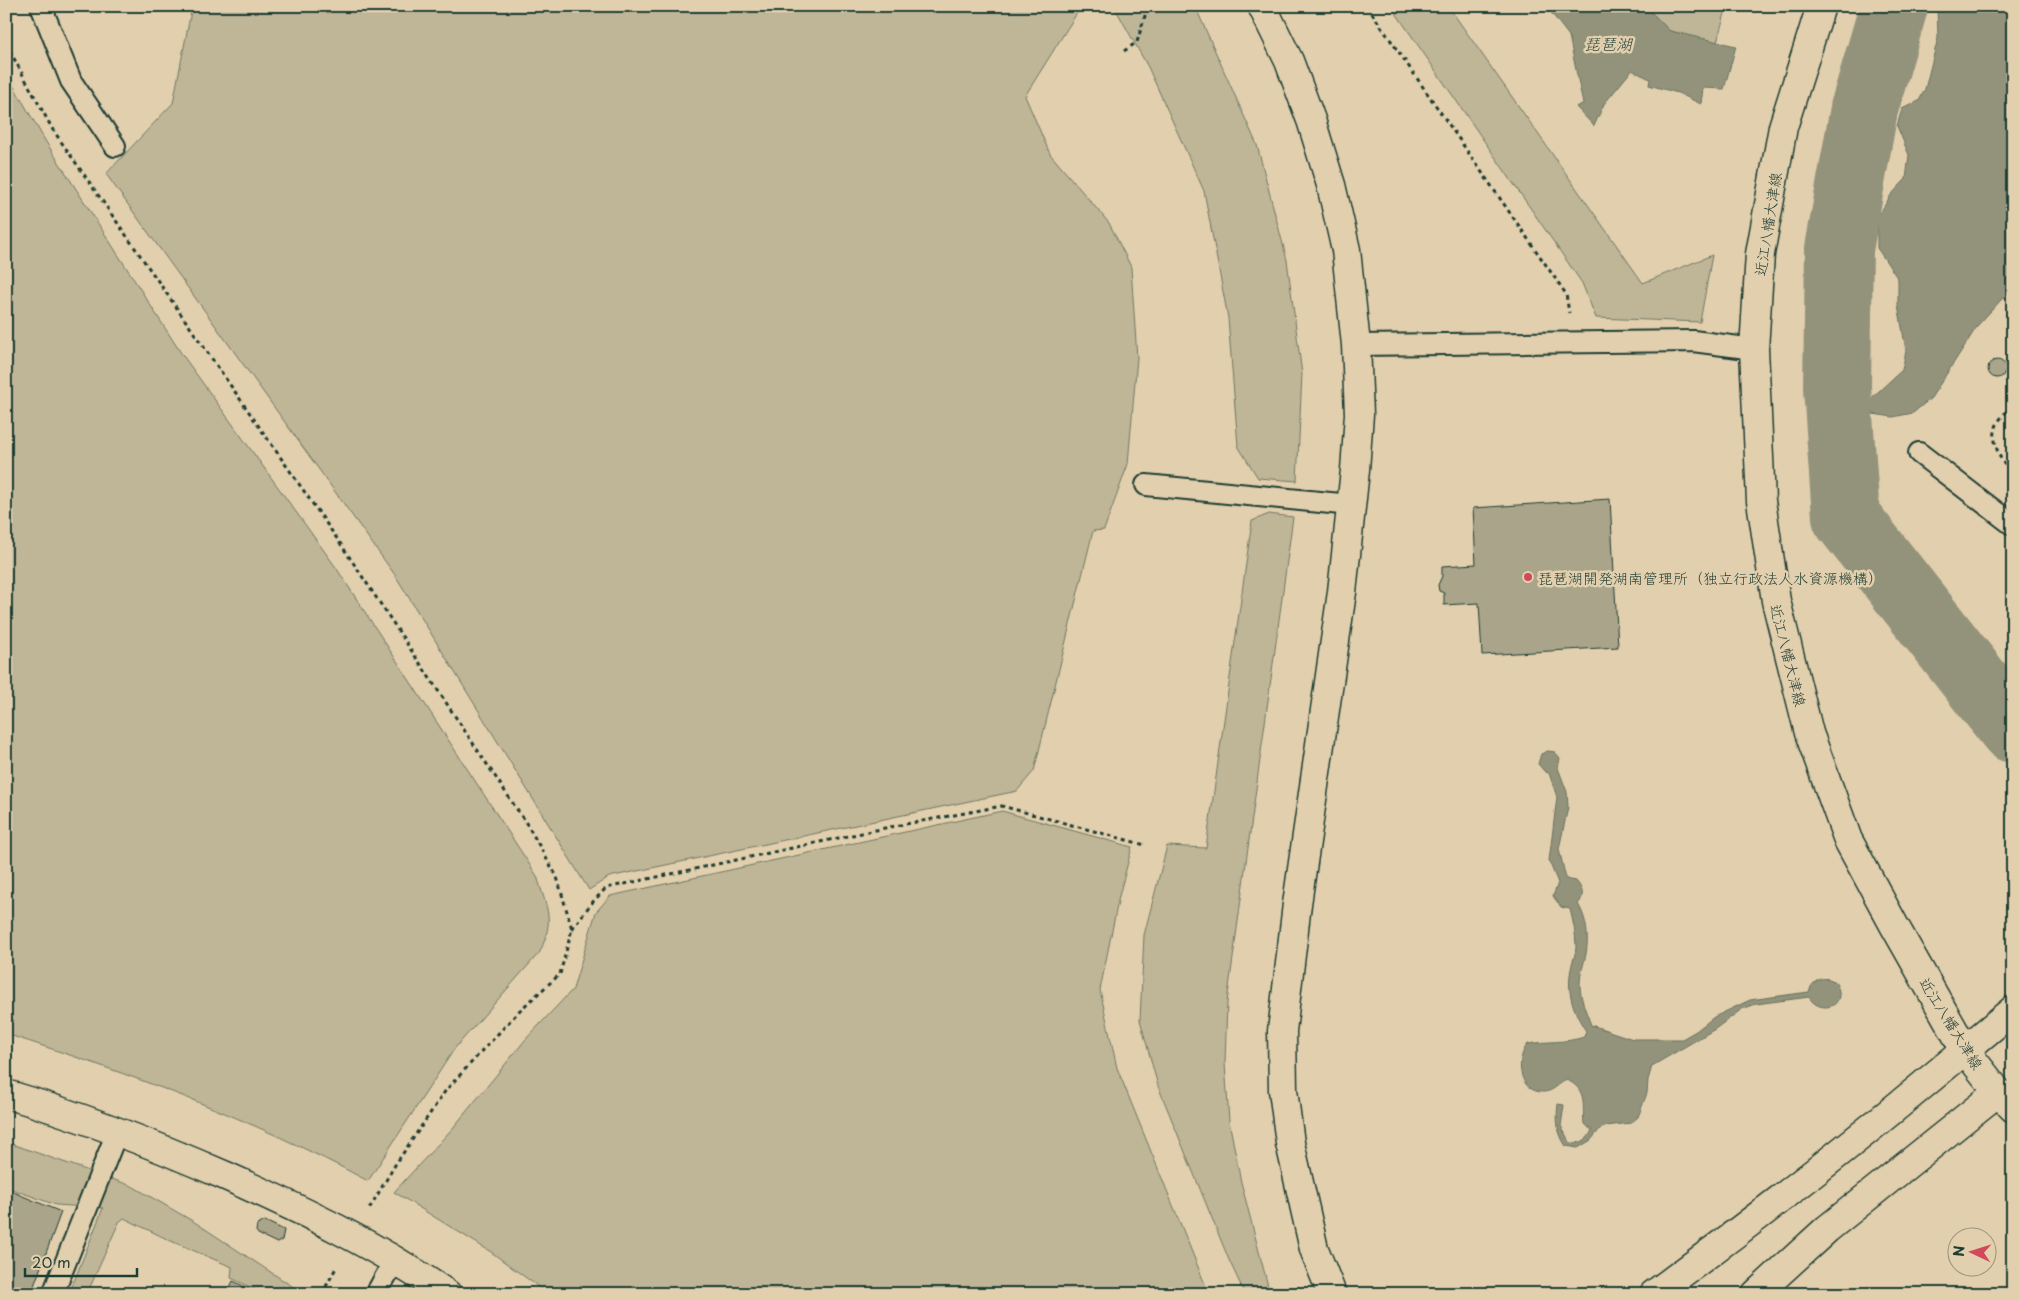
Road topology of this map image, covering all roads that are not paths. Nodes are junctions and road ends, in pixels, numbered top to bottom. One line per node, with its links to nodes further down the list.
1 (41, 6): 4 (lane)
2 (1262, 6): 5 (street)
3 (1821, 6): 6 (street, 近江八幡大津線)
4 (115, 146)
5 (1356, 345): 6 (lane); 9 (street)
6 (1754, 348): 12 (street, 近江八幡大津線)
7 (1919, 452): 10 (lane)
8 (1146, 485): 9 (lane)
9 (1351, 505): 20 (street)
10 (2013, 525)
11 (2013, 1010): 12 (street)
12 (1965, 1050): 13 (street, 近江八幡大津線); 21 (street)
13 (2008, 1093): 22 (street)
14 (6, 1094): 15 (street)
15 (117, 1132): 16 (street); 17 (lane)
16 (394, 1261): 18 (lane); 19 (street)
17 (53, 1294)
18 (376, 1294)
19 (447, 1294)
20 (1332, 1294)
21 (1654, 1294)
22 (1756, 1294)

